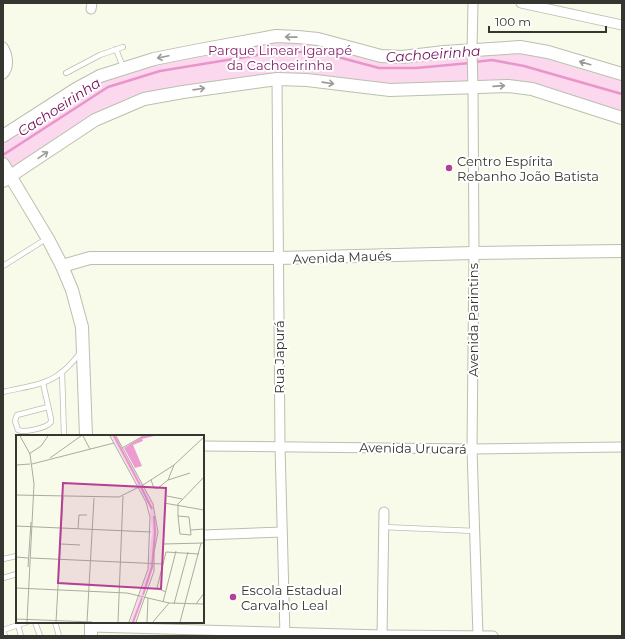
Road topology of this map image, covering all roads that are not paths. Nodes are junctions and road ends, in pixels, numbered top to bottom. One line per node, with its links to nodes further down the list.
1 (473, 3): 7 (street, Avenida Parintins)
2 (521, 3): 3 (street)
3 (622, 25)
4 (3, 47): 10 (street)
5 (123, 47): 6 (lane)
6 (116, 49): 8 (lane); 9 (lane)
7 (472, 53): 8 (street, one-way to 8); 11 (street, one-way to 7); 13 (street, Avenida Parintins)
8 (123, 69): 15 (street)
9 (66, 72)
10 (3, 74)
11 (622, 74)
12 (277, 79): 13 (street, one-way to 13); 16 (street, one-way to 12); 20 (street, Rua Japurá)
13 (473, 85): 14 (street, one-way to 14); 19 (street, Avenida Parintins)
14 (622, 118)
15 (3, 136)
16 (6, 173): 17 (street)
17 (48, 239): 21 (lane); 22 (street)
18 (622, 251): 19 (street, Avenida Maués)
19 (474, 253): 20 (street, Avenida Maués); 33 (street, Avenida Parintins)
20 (278, 258): 22 (street, Avenida Maués); 31 (street, Rua Japurá)
21 (3, 266)
22 (62, 266): 23 (street)
23 (83, 351): 24 (lane); 29 (street)
24 (62, 372): 25 (lane); 28 (lane)
25 (42, 383): 26 (lane); 27 (lane)
26 (3, 392)
27 (48, 407): 27 (lane)
28 (64, 435)
29 (86, 435)
30 (204, 446): 31 (street, Avenida Urucará)
31 (280, 446): 33 (street, Avenida Urucará); 37 (street, Rua Japurá)
32 (622, 447): 33 (street, Avenida Urucará)
33 (472, 449): 36 (street, Avenida Parintins)
34 (384, 512): 35 (street)
35 (383, 527): 36 (lane); 50 (street)
36 (475, 531): 56 (street, Avenida Parintins)
37 (282, 532): 38 (street); 49 (street, Rua Japurá)
38 (204, 534)
39 (16, 556): 40 (lane)
40 (3, 559)
41 (16, 574): 42 (lane)
42 (3, 578)
43 (24, 623): 46 (lane)
44 (35, 623): 53 (lane)
45 (55, 623): 54 (lane)
46 (18, 625): 48 (lane); 52 (lane)
47 (91, 629): 49 (street); 55 (street)
48 (3, 630): 51 (lane)
49 (285, 634): 50 (street)
50 (382, 635): 56 (street)
51 (5, 636)
52 (21, 636)
53 (40, 636)
54 (59, 636)
55 (195, 636)
56 (478, 636): 57 (street)
57 (493, 636)

